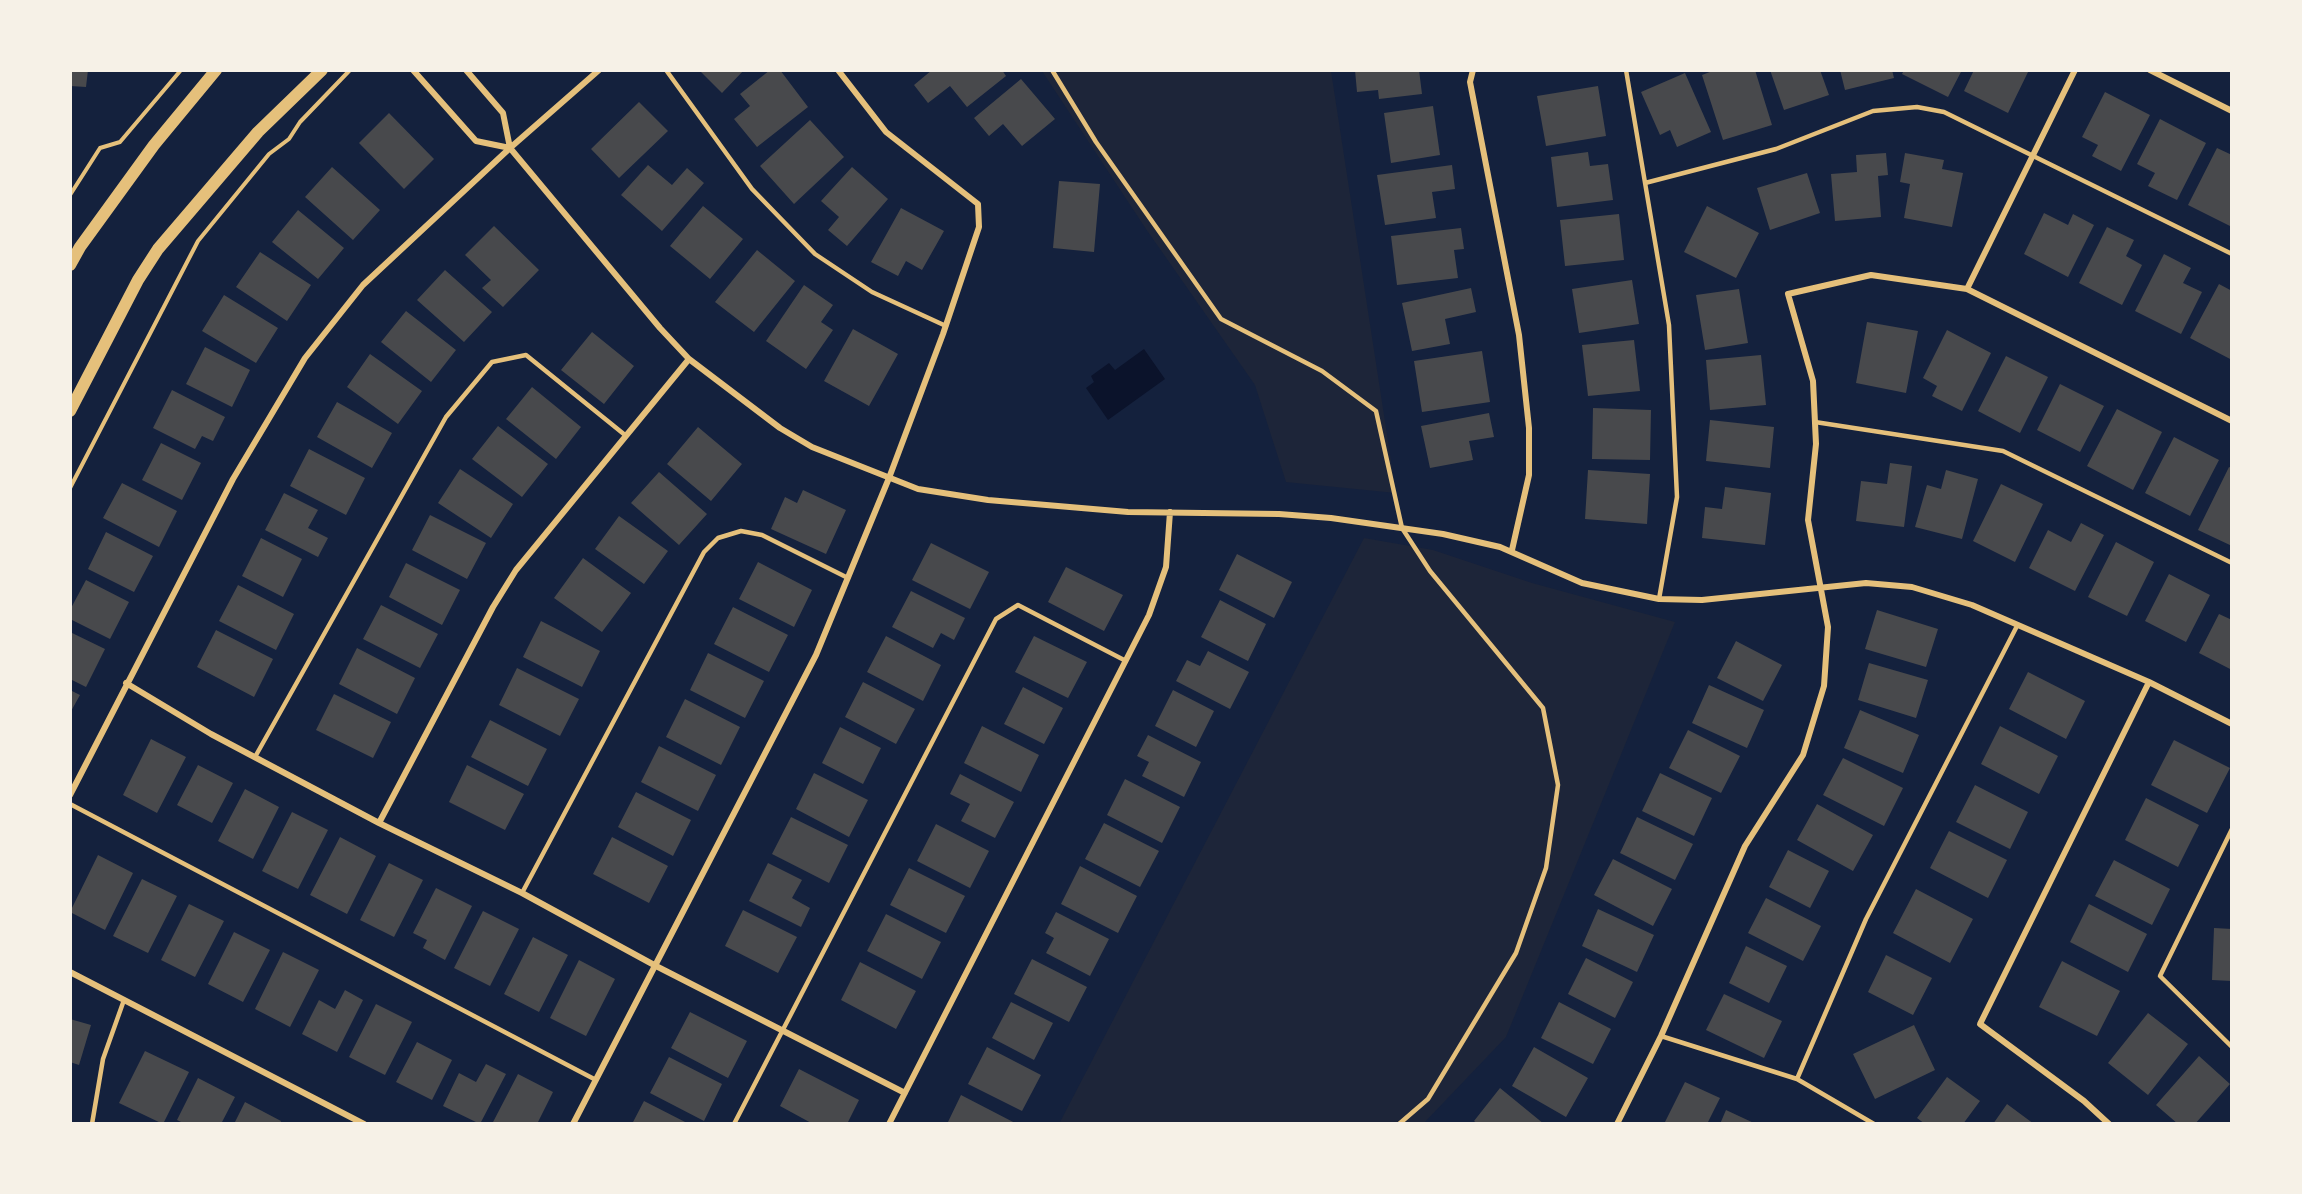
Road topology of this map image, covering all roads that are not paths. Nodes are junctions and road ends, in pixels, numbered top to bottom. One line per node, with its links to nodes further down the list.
1 (216, 70): 18 (main road)
2 (322, 70): 22 (main road)
3 (413, 70): 14 (street)
4 (466, 70): 14 (street)
5 (599, 70): 14 (street)
6 (666, 70): 20 (lane)
7 (838, 70): 20 (street)
8 (1052, 70): 28 (lane)
9 (1473, 70): 29 (street)
10 (1626, 70): 16 (lane)
11 (2075, 70): 15 (street)
12 (2150, 70): 13 (street)
13 (2232, 111)
14 (510, 148): 21 (street); 37 (street)
15 (2033, 157): 16 (lane); 17 (lane); 19 (street)
16 (1645, 183): 33 (lane)
17 (2232, 254)
18 (70, 265)
19 (1967, 289): 23 (street); 24 (street)
20 (946, 326): 26 (street)
21 (690, 359): 25 (street); 26 (street)
22 (70, 411)
23 (2232, 421)
24 (1815, 422): 30 (lane); 32 (street)
25 (626, 435): 39 (lane); 42 (street)
26 (889, 478): 27 (street); 31 (street)
27 (1170, 512): 28 (street); 35 (street)
28 (1402, 528): 29 (street); 59 (lane)
29 (1512, 550): 33 (street)
30 (2232, 563)
31 (848, 578): 44 (lane); 45 (street)
32 (1819, 587): 33 (street); 34 (street); 49 (street)
33 (1659, 599)
34 (2016, 626): 36 (street); 51 (lane)
35 (1125, 661): 48 (lane); 53 (street)
36 (2149, 682): 38 (street); 62 (street)
37 (126, 683): 39 (street); 40 (street)
38 (2232, 724)
39 (255, 757): 42 (street)
40 (70, 795)
41 (70, 804): 52 (lane)
42 (379, 823): 44 (street)
43 (2232, 829): 50 (lane)
44 (522, 893): 45 (street)
45 (656, 966): 48 (street); 52 (street)
46 (70, 972): 47 (street)
47 (124, 1000): 54 (lane); 55 (street)
48 (782, 1030): 53 (street); 57 (lane)
49 (1661, 1036): 51 (lane); 60 (street)
50 (2232, 1047)
51 (1797, 1079): 61 (lane)
52 (596, 1080): 56 (street)
53 (905, 1093): 58 (street)
54 (92, 1124)
55 (364, 1124)
56 (573, 1124)
57 (734, 1124)
58 (889, 1124)
59 (1399, 1124)
60 (1617, 1124)
61 (1874, 1124)
62 (2109, 1124)

